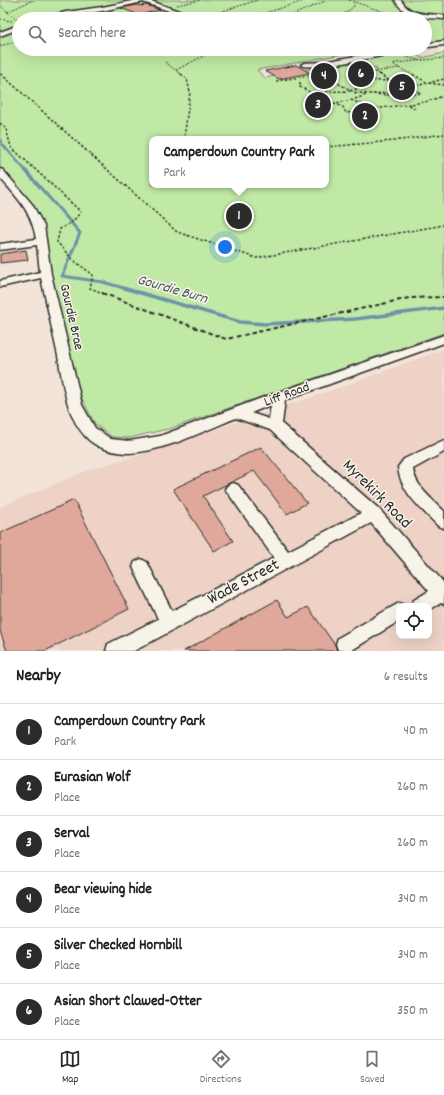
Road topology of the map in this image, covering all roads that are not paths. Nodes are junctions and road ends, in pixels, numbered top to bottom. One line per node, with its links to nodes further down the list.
1 (143, 0): 4 (street); 6 (street)
2 (398, 0): 7 (street)
3 (83, 7): 4 (street)
4 (90, 11): 5 (street)
5 (82, 12)
6 (178, 12)
7 (410, 12)
8 (432, 16): 9 (street)
9 (444, 17)
10 (12, 29): 11 (street)
11 (0, 34)
12 (444, 43): 13 (street)
13 (432, 44)
14 (367, 56): 15 (street)
15 (304, 65)
16 (0, 172): 17 (street, Gourdie Brae)
17 (41, 241): 18 (street); 19 (street, Gourdie Brae)
18 (0, 247)
19 (46, 274): 20 (street); 26 (street, Gourdie Brae)
20 (0, 284)
21 (444, 339): 22 (street, Liff Road)
22 (278, 398): 23 (street, Liff Road); 24 (street)
23 (237, 413): 24 (street, Myrekirk Road); 26 (street, Liff Road)
24 (275, 426): 28 (street, Myrekirk Road)
25 (444, 446): 29 (street)
26 (130, 447)
27 (233, 489): 30 (street)
28 (372, 514): 30 (street, Wade Street); 32 (street, Myrekirk Road)
29 (444, 522)
30 (285, 560): 35 (street, Wade Street)
31 (141, 567): 35 (street)
32 (443, 594): 33 (street)
33 (426, 603)
34 (396, 613): 36 (street)
35 (169, 623): 37 (street, Wade Street)
36 (345, 644)
37 (115, 651)

